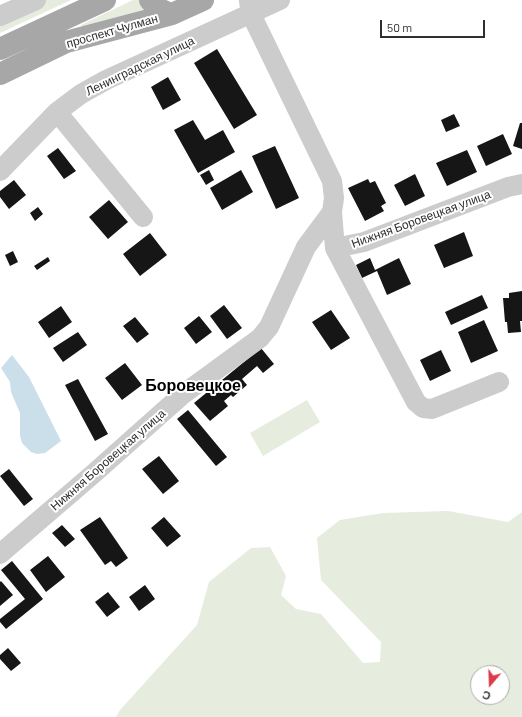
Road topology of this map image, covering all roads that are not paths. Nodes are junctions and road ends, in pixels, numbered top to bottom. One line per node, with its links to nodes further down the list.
1 (36, 0): 8 (street)
2 (105, 0): 9 (main road, проспект Чулман)
3 (150, 0): 7 (main road)
4 (204, 0): 7 (main road, проспект Чулман)
5 (280, 0): 6 (street, Ленинградская улица)
6 (250, 7): 11 (street, Ленинградская улица); 14 (street)
7 (172, 14): 10 (main road, проспект Чулман)
8 (0, 16)
9 (0, 49)
10 (0, 74)
11 (57, 112): 12 (street, Ленинградская улица); 15 (street)
12 (0, 171)
13 (522, 184): 16 (street, Нижняя Боровецкая улица)
14 (332, 212): 16 (street, Нижняя Боровецкая улица); 18 (street, Нижняя Боровецкая улица)
15 (143, 217)
16 (335, 248): 17 (street)
17 (499, 382)
18 (0, 554)

